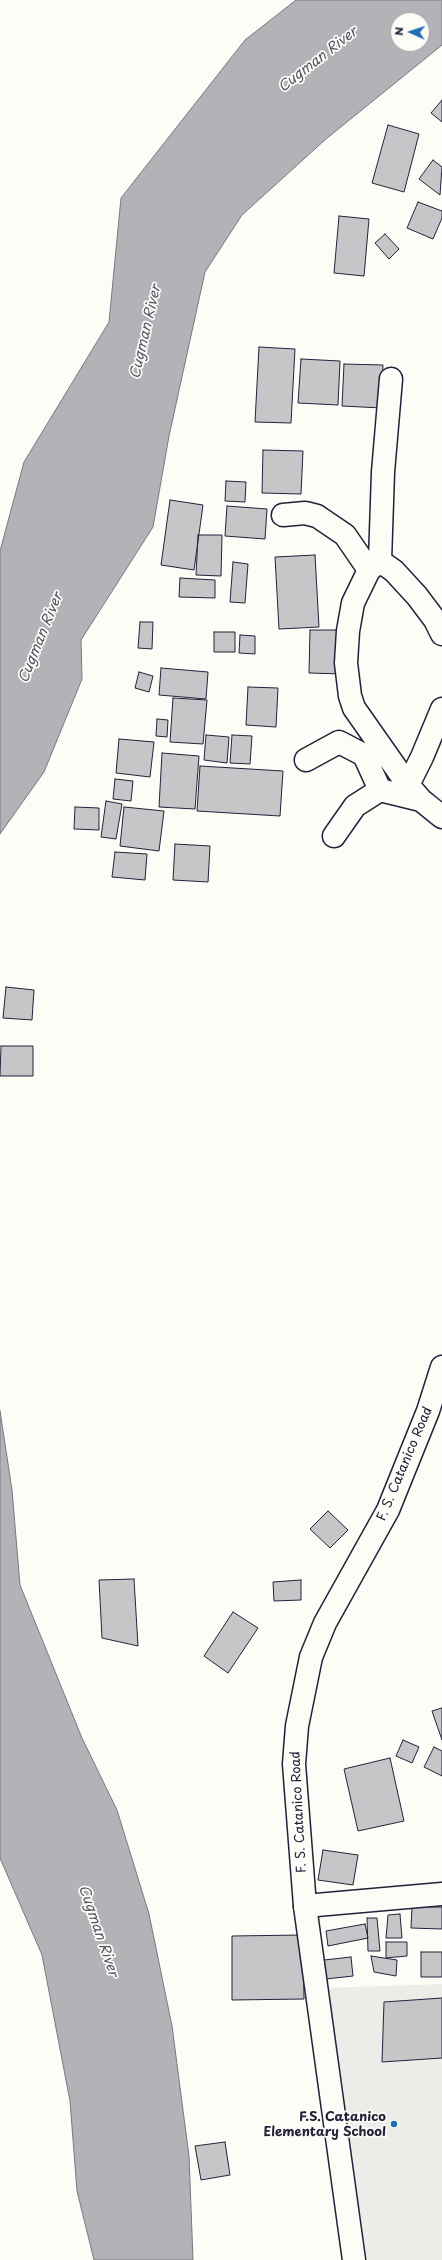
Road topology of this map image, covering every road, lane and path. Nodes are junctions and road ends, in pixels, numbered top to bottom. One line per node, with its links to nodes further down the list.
1 (391, 379): 3 (street)
2 (283, 515): 3 (street)
3 (374, 565): 4 (street); 8 (street)
4 (442, 634)
5 (442, 709): 8 (street)
6 (306, 760): 7 (street)
7 (380, 790): 8 (street); 10 (street)
8 (415, 792): 9 (street)
9 (442, 817)
10 (334, 836)
11 (442, 1367): 13 (street, F. S. Catanico Road)
12 (442, 1894): 13 (street)
13 (306, 1906): 14 (street, F. S. Catanico Road)
14 (354, 2260)

